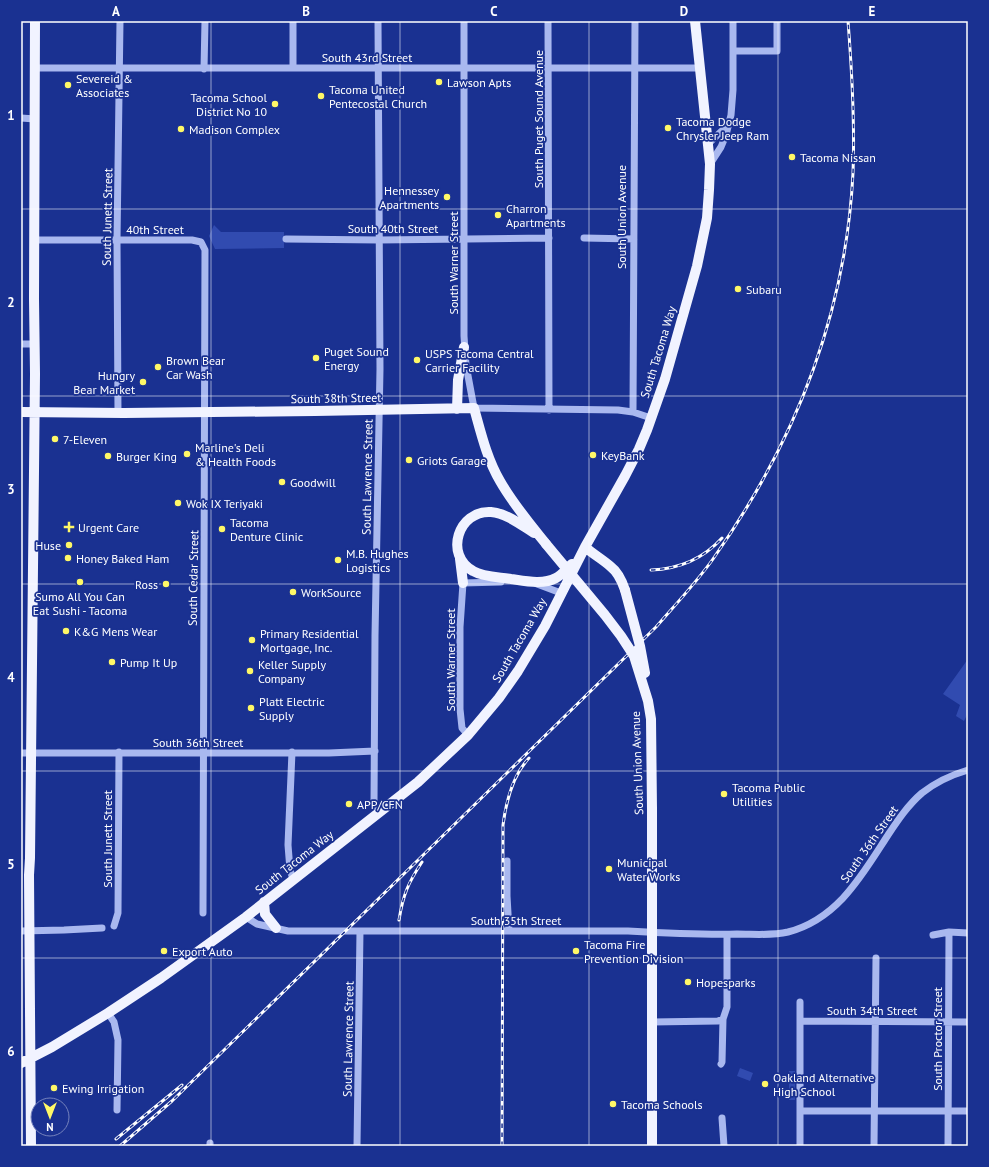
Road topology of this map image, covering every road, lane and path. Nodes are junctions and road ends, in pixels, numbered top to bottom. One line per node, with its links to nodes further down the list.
1 (35, 21): 13 (main road)
2 (120, 21): 20 (street, South Junett Street)
3 (204, 21): 21 (street)
4 (293, 21): 14 (street)
5 (378, 21): 15 (street, South Lawrence Street)
6 (464, 21): 16 (street, South Warner Street)
7 (548, 21): 17 (street, South Puget Sound Avenue)
8 (635, 21): 18 (street, South Union Avenue)
9 (695, 21): 19 (main road, South Tacoma Way)
10 (733, 21): 12 (street)
11 (777, 21): 12 (street)
12 (733, 51): 24 (street)
13 (35, 68): 20 (street, South 43rd Street); 23 (main road)
14 (293, 68): 15 (street, South 43rd Street); 21 (street, South 43rd Street)
15 (378, 68): 16 (street, South 43rd Street); 34 (street, South Lawrence Street)
16 (464, 68): 17 (street, South 43rd Street); 27 (street, South Warner Street)
17 (548, 68): 18 (street, South 43rd Street); 28 (street, South Puget Sound Avenue)
18 (634, 68): 19 (street, South 43rd Street); 30 (street, South Union Avenue)
19 (700, 68): 25 (main road, South Tacoma Way)
20 (120, 69): 21 (street, South 43rd Street); 33 (street, South Junett Street)
21 (204, 69)
22 (21, 118): 23 (street)
23 (35, 119): 32 (main road)
24 (727, 126): 25 (street); 26 (street)
25 (708, 144): 26 (main road, South Tacoma Way)
26 (710, 164): 48 (main road, South Tacoma Way)
27 (463, 238): 28 (street, South 40th Street); 34 (street, South 40th Street); 38 (street, South Warner Street)
28 (549, 238): 42 (street, South Puget Sound Avenue)
29 (584, 238): 30 (street)
30 (634, 238): 46 (street, South Union Avenue)
31 (286, 239): 34 (street, South 40th Street)
32 (34, 240): 33 (street, 40th Street); 37 (main road)
33 (117, 240): 35 (street, 40th Street); 47 (street, South Junett Street)
34 (379, 240): 41 (street, South Lawrence Street)
35 (202, 244): 43 (street, South Cedar Street)
36 (21, 344): 37 (street)
37 (34, 344): 45 (main road)
38 (464, 347): 39 (main road); 40 (street, South Warner Street)
39 (457, 408): 40 (main road, South 38th Street); 41 (main road, South 38th Street)
40 (474, 408): 42 (street, South 38th Street); 49 (main road, South Union Avenue)
41 (379, 410): 43 (main road, South 38th Street); 58 (street, South Lawrence Street)
42 (549, 410): 46 (street, South 38th Street)
43 (206, 411): 47 (main road, South 38th Street); 60 (street, South Cedar Street)
44 (21, 412): 45 (main road, South 38th Street)
45 (34, 412): 47 (main road, South 38th Street); 62 (main road)
46 (633, 412): 48 (street, South 38th Street)
47 (118, 413)
48 (651, 418): 50 (main road, South Tacoma Way)
49 (543, 540): 52 (main road); 56 (main road, South Union Avenue, bridge)
50 (585, 547): 51 (main road, South Tacoma Way); 56 (main road, bridge)
51 (580, 556): 53 (main road); 55 (main road, South Tacoma Way)
52 (460, 558): 53 (main road); 54 (main road)
53 (526, 581): 54 (street); 55 (street)
54 (463, 583): 57 (street, South Warner Street)
55 (561, 593): 57 (main road, South Tacoma Way)
56 (648, 701): 76 (main road, South Union Avenue, bridge)
57 (468, 735): 64 (main road, South Tacoma Way)
58 (375, 751): 61 (street, South 36th Street); 64 (street, South Lawrence Street)
59 (119, 752): 60 (street, South 36th Street); 62 (street, South 36th Street); 70 (street, South Junett Street)
60 (204, 752): 61 (street, South 36th Street); 68 (street, South Cedar Street)
61 (292, 752): 66 (street)
62 (26, 753): 73 (main road)
63 (968, 770): 77 (street, South 36th Street)
64 (378, 812): 66 (main road, South Tacoma Way)
65 (507, 861): 75 (street)
66 (293, 880): 67 (main road, South Tacoma Way)
67 (264, 902): 69 (main road, South Tacoma Way); 72 (main road)
68 (203, 913)
69 (246, 917): 72 (street, South 35th Street); 84 (main road, South Tacoma Way)
70 (114, 926)
71 (102, 928): 73 (street)
72 (276, 928): 74 (street, South 35th Street)
73 (25, 931): 91 (main road)
74 (360, 931): 75 (street, South 35th Street); 100 (street, South Lawrence Street)
75 (509, 931): 76 (street, South 35th Street)
76 (652, 932): 80 (street, South 35th Street); 87 (main road, South Union Avenue)
77 (788, 932): 80 (street, South 35th Street)
78 (948, 932): 79 (street); 81 (street); 89 (street, South Proctor Street)
79 (968, 933)
80 (727, 935): 85 (street)
81 (933, 935)
82 (876, 958): 86 (street)
83 (800, 1002): 88 (street)
84 (108, 1013): 91 (main road, South Tacoma Way); 93 (street)
85 (723, 1019): 87 (street); 92 (street)
86 (875, 1021): 88 (street, South 34th Street); 89 (street, South 34th Street); 95 (street)
87 (652, 1022): 101 (main road, South Union Avenue)
88 (800, 1022): 94 (street)
89 (948, 1022): 90 (street, South 34th Street); 96 (street, South Proctor Street)
90 (968, 1022)
91 (26, 1061): 99 (main road)
92 (721, 1064)
93 (117, 1110)
94 (800, 1111): 95 (street); 103 (street)
95 (874, 1111): 96 (street); 104 (street)
96 (948, 1111): 97 (street); 105 (street, South Proctor Street)
97 (968, 1111)
98 (722, 1118): 102 (street)
99 (31, 1146)
100 (358, 1146)
101 (652, 1146)
102 (724, 1146)
103 (800, 1146)
104 (874, 1146)
105 (948, 1146)

